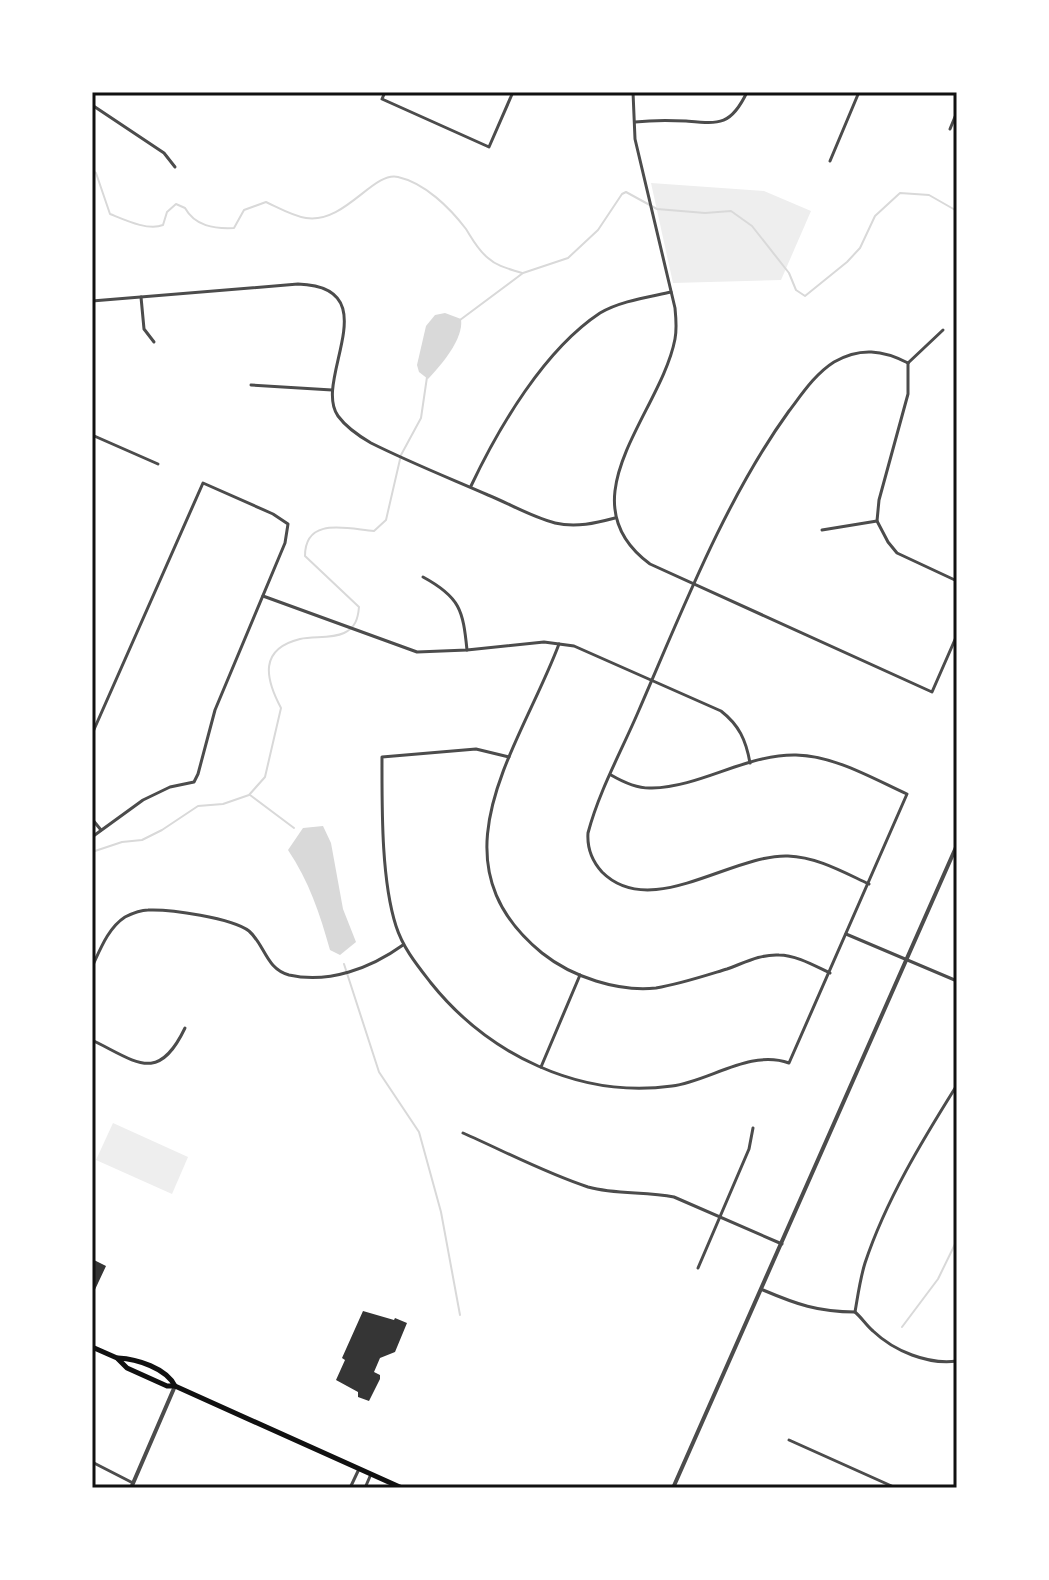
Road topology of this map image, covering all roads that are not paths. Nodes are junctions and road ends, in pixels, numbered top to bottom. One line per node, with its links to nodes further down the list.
1 (385, 92): 2 (street)
2 (513, 92)
3 (633, 92): 8 (street)
4 (747, 92): 8 (street)
5 (859, 92): 10 (street)
6 (92, 105): 11 (street)
7 (957, 112): 9 (street)
8 (633, 122): 12 (street)
9 (950, 129)
10 (830, 161)
11 (175, 167)
12 (671, 292): 22 (street); 23 (street)
13 (141, 297): 14 (street); 16 (street); 19 (street)
14 (92, 301)
15 (943, 330): 17 (street)
16 (154, 342)
17 (908, 363): 24 (street); 28 (street)
18 (251, 385): 19 (street)
19 (332, 390): 22 (street)
20 (92, 435): 21 (street)
21 (158, 464)
22 (470, 487): 23 (street)
23 (615, 518): 28 (street)
24 (877, 521): 25 (street); 27 (street)
25 (822, 530)
26 (423, 577): 32 (street)
27 (957, 581)
28 (695, 585): 30 (street); 33 (street)
29 (262, 596): 32 (street); 34 (street); 39 (street)
30 (957, 635)
31 (559, 644): 32 (street); 33 (street); 35 (street)
32 (467, 650)
33 (652, 680): 36 (street); 37 (street)
34 (92, 734)
35 (509, 757): 44 (street); 48 (street)
36 (750, 763): 37 (street); 42 (street)
37 (611, 775): 42 (street)
38 (92, 819): 39 (street)
39 (101, 830): 40 (street)
40 (92, 837)
41 (957, 845): 45 (street)
42 (869, 884): 43 (street)
43 (846, 934): 45 (street); 47 (street)
44 (403, 945): 46 (street); 52 (street)
45 (905, 957): 49 (street); 57 (street)
46 (92, 967)
47 (830, 973): 48 (street); 52 (street)
48 (580, 975): 52 (street)
49 (957, 981)
50 (185, 1028): 51 (street)
51 (92, 1040)
52 (541, 1067)
53 (957, 1085): 60 (street)
54 (753, 1128): 56 (street)
55 (463, 1133): 56 (street)
56 (721, 1217): 57 (street); 58 (street)
57 (782, 1244): 59 (street)
58 (698, 1268)
59 (763, 1290): 60 (street); 73 (street)
60 (855, 1312): 63 (street)
61 (92, 1347): 62 (main road)
62 (117, 1358): 64 (main road); 64 (main road)
63 (957, 1361)
64 (175, 1386): 67 (main road); 69 (street)
65 (789, 1440): 74 (street)
66 (92, 1462): 69 (street)
67 (359, 1469): 68 (main road); 70 (street)
68 (371, 1474): 71 (street); 72 (main road)
69 (132, 1486)
70 (350, 1488)
71 (365, 1488)
72 (402, 1488)
73 (673, 1488)
74 (896, 1488)

